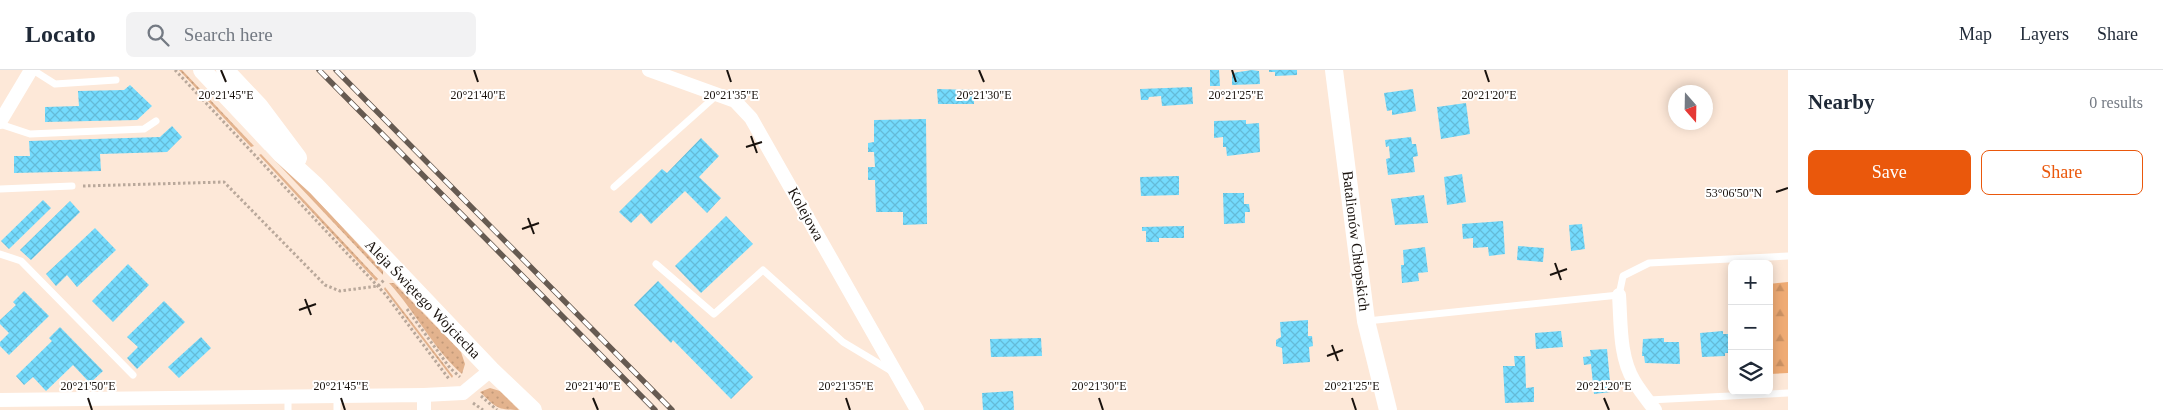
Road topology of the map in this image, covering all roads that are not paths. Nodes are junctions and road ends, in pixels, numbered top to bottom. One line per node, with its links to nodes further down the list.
1 (32, 70): 6 (lane); 9 (street)
2 (202, 70): 11 (street, Aleja Świętego Wojciecha)
3 (225, 70): 11 (street, Aleja Świętego Wojciecha)
4 (649, 70): 7 (street, Kolejowa)
5 (1334, 70): 18 (street, Batalionów Chłopskich)
6 (116, 80)
7 (719, 94): 12 (lane); 21 (street, Kolejowa)
8 (156, 121): 9 (lane)
9 (0, 123)
10 (72, 186): 13 (lane)
11 (316, 186): 19 (street, Aleja Świętego Wojciecha)
12 (614, 187)
13 (0, 189)
14 (0, 254): 20 (lane)
15 (1788, 256): 17 (lane)
16 (656, 264): 21 (lane)
17 (1619, 295): 18 (lane); 27 (street)
18 (1366, 321): 33 (street, Batalionów Chłopskich)
19 (491, 370): 23 (street); 31 (street, Aleja Świętego Wojciecha)
20 (133, 375)
21 (897, 375): 32 (street, Kolejowa)
22 (1788, 393): 27 (lane)
23 (424, 395): 25 (street); 30 (street)
24 (288, 396): 25 (street); 26 (street); 28 (lane)
25 (337, 396): 29 (lane)
26 (0, 400)
27 (1652, 405)
28 (288, 410)
29 (337, 410)
30 (424, 410)
31 (533, 410)
32 (918, 410)
33 (1388, 410)

